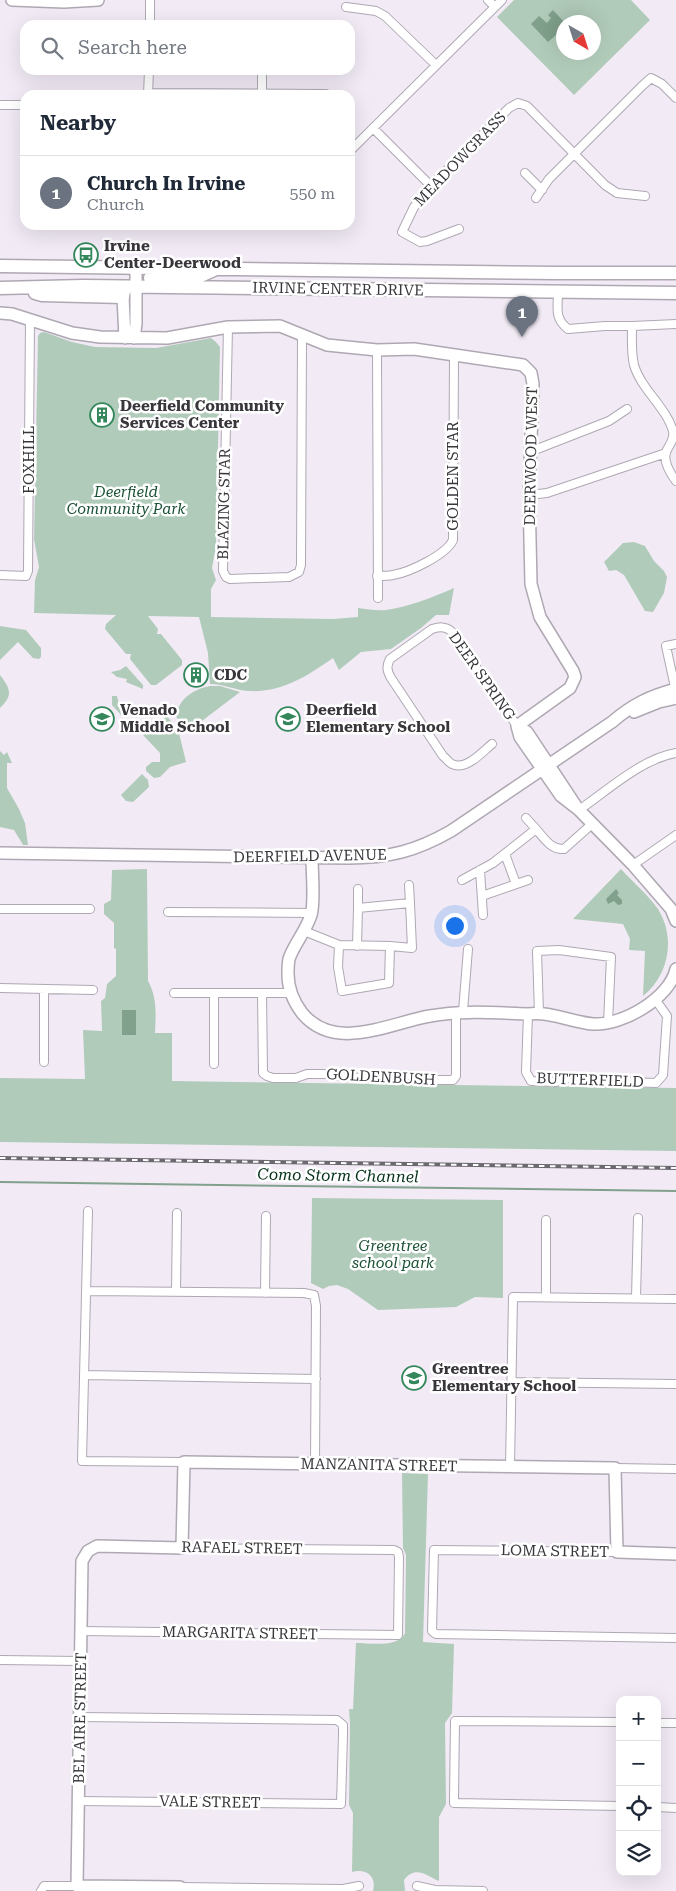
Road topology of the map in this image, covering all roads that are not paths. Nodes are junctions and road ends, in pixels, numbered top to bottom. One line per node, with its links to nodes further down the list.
1 (12, 0): 2 (street)
2 (98, 0)
3 (150, 0): 8 (street)
4 (488, 0): 7 (street)
5 (502, 0): 7 (street)
6 (346, 7): 9 (street)
7 (495, 7): 9 (street)
8 (150, 20)
9 (436, 65): 17 (street)
10 (149, 75): 12 (street)
11 (262, 75): 13 (street)
12 (148, 90)
13 (262, 90)
14 (676, 98): 19 (street)
15 (0, 105): 16 (street)
16 (20, 105)
17 (373, 128): 18 (street); 21 (street)
18 (355, 146)
19 (574, 153): 21 (street, MEADOWGRASS); 22 (street); 23 (street, MEADOWGRASS)
20 (525, 174): 22 (street)
21 (431, 186): 25 (street, MEADOWGRASS)
22 (542, 190): 24 (street)
23 (645, 196)
24 (536, 198)
25 (459, 229)
26 (0, 266): 28 (main road, IRVINE CENTER DRIVE)
27 (676, 272): 28 (main road, IRVINE CENTER DRIVE)
28 (131, 284): 29 (main road, IRVINE CENTER DRIVE); 30 (main road, IRVINE CENTER DRIVE); 38 (street); 38 (street)
29 (0, 288)
30 (558, 292): 31 (main road, IRVINE CENTER DRIVE); 35 (street)
31 (676, 293)
32 (0, 314): 33 (street, DEERWOOD WEST)
33 (30, 319): 38 (street, DEERWOOD WEST); 46 (street, FOXHILL)
34 (676, 324): 35 (street)
35 (632, 326): 43 (street)
36 (228, 328): 37 (street, DEERWOOD WEST); 37 (street, BLAZING STAR); 38 (street, DEERWOOD WEST)
37 (302, 335): 39 (street, DEERWOOD WEST)
38 (129, 338)
39 (377, 350): 40 (street, DEERWOOD WEST); 47 (street)
40 (454, 355): 42 (street, DEERWOOD WEST); 47 (street, GOLDEN STAR)
41 (627, 409): 42 (street)
42 (532, 451): 45 (street, DEERWOOD WEST)
43 (666, 453): 44 (street); 45 (street)
44 (676, 480)
45 (530, 495): 51 (street, DEERWOOD WEST)
46 (0, 576)
47 (378, 576): 48 (street)
48 (378, 598)
49 (676, 644): 50 (street)
50 (676, 692): 54 (street, DEERFIELD AVENUE)
51 (517, 726): 52 (street, DEER SPRING); 54 (street, DEER SPRING)
52 (492, 744)
53 (676, 752): 55 (street)
54 (546, 766): 55 (street, DEER SPRING); 62 (street, DEERFIELD AVENUE)
55 (578, 810): 57 (street, DEER SPRING)
56 (526, 818): 58 (street)
57 (592, 824): 58 (street); 63 (street, DEER SPRING)
58 (536, 830): 61 (street)
59 (676, 835): 63 (street)
60 (0, 853): 62 (street, DEERFIELD AVENUE)
61 (505, 854): 64 (street); 67 (street)
62 (312, 858): 76 (street)
63 (634, 865): 78 (street, DEER SPRING)
64 (480, 870): 65 (street); 70 (street)
65 (462, 880)
66 (528, 880): 67 (street)
67 (516, 884): 70 (street)
68 (409, 885): 71 (street)
69 (358, 889): 72 (street)
70 (482, 896): 77 (street)
71 (410, 903): 72 (street); 82 (street)
72 (358, 908): 81 (street)
73 (0, 909): 74 (street)
74 (90, 909)
75 (168, 912): 76 (street)
76 (312, 912): 79 (street)
77 (482, 915)
78 (676, 921)
79 (304, 931): 80 (street); 90 (street)
80 (339, 945): 81 (street); 82 (street)
81 (357, 946): 82 (street)
82 (390, 946)
83 (468, 949): 93 (street)
84 (676, 972): 92 (street)
85 (0, 988): 86 (street)
86 (44, 990): 87 (street); 96 (street)
87 (92, 990)
88 (174, 993): 89 (street)
89 (214, 993): 91 (street); 97 (street)
90 (290, 993): 91 (street); 93 (street)
91 (262, 994): 93 (street, GOLDENBUSH)
92 (655, 999): 94 (street, BUTTERFIELD); 95 (street)
93 (460, 1012): 94 (street)
94 (534, 1013): 95 (street); 95 (street)
95 (608, 1023)
96 (44, 1062)
97 (214, 1064)
98 (88, 1211): 103 (street)
99 (177, 1213): 104 (street)
100 (266, 1216): 105 (street)
101 (638, 1218): 107 (street)
102 (546, 1220): 106 (street)
103 (87, 1291): 104 (street); 109 (street)
104 (176, 1292): 105 (street)
105 (265, 1293): 110 (street)
106 (546, 1297): 107 (street); 111 (street)
107 (636, 1298): 108 (street)
108 (676, 1299)
109 (84, 1375): 110 (street); 113 (street, MANZANITA STREET)
110 (316, 1379): 114 (street)
111 (512, 1382): 112 (street); 115 (street)
112 (676, 1384)
113 (184, 1462): 114 (street, MANZANITA STREET); 118 (street)
114 (315, 1464): 115 (street, MANZANITA STREET)
115 (510, 1467): 116 (street, MANZANITA STREET)
116 (615, 1468): 117 (street, MANZANITA STREET); 120 (street)
117 (676, 1469)
118 (182, 1548): 119 (street, RAFAEL STREET); 123 (street, RAFAEL STREET)
119 (88, 1551): 122 (street, BEL AIRE STREET)
120 (617, 1552): 121 (street, LOMA STREET); 124 (street, LOMA STREET)
121 (676, 1554)
122 (81, 1631): 123 (street, MARGARITA STREET); 126 (street, BEL AIRE STREET)
123 (398, 1635)
124 (676, 1638)
125 (0, 1660): 126 (street)
126 (80, 1661): 127 (street, BEL AIRE STREET)
127 (80, 1717): 131 (street, BEL AIRE STREET); 131 (street, VALE STREET)
128 (616, 1722): 132 (street)
129 (661, 1722): 130 (street)
130 (676, 1723)
131 (78, 1801): 135 (street, BEL AIRE STREET)
132 (616, 1806)
133 (661, 1807): 134 (street)
134 (676, 1808)
135 (77, 1886): 138 (street); 140 (street)
136 (359, 1886): 139 (street)
137 (417, 1886): 141 (street)
138 (180, 1889): 139 (street)
139 (304, 1890)
140 (41, 1891)
141 (459, 1891): 142 (street)
142 (483, 1891)

